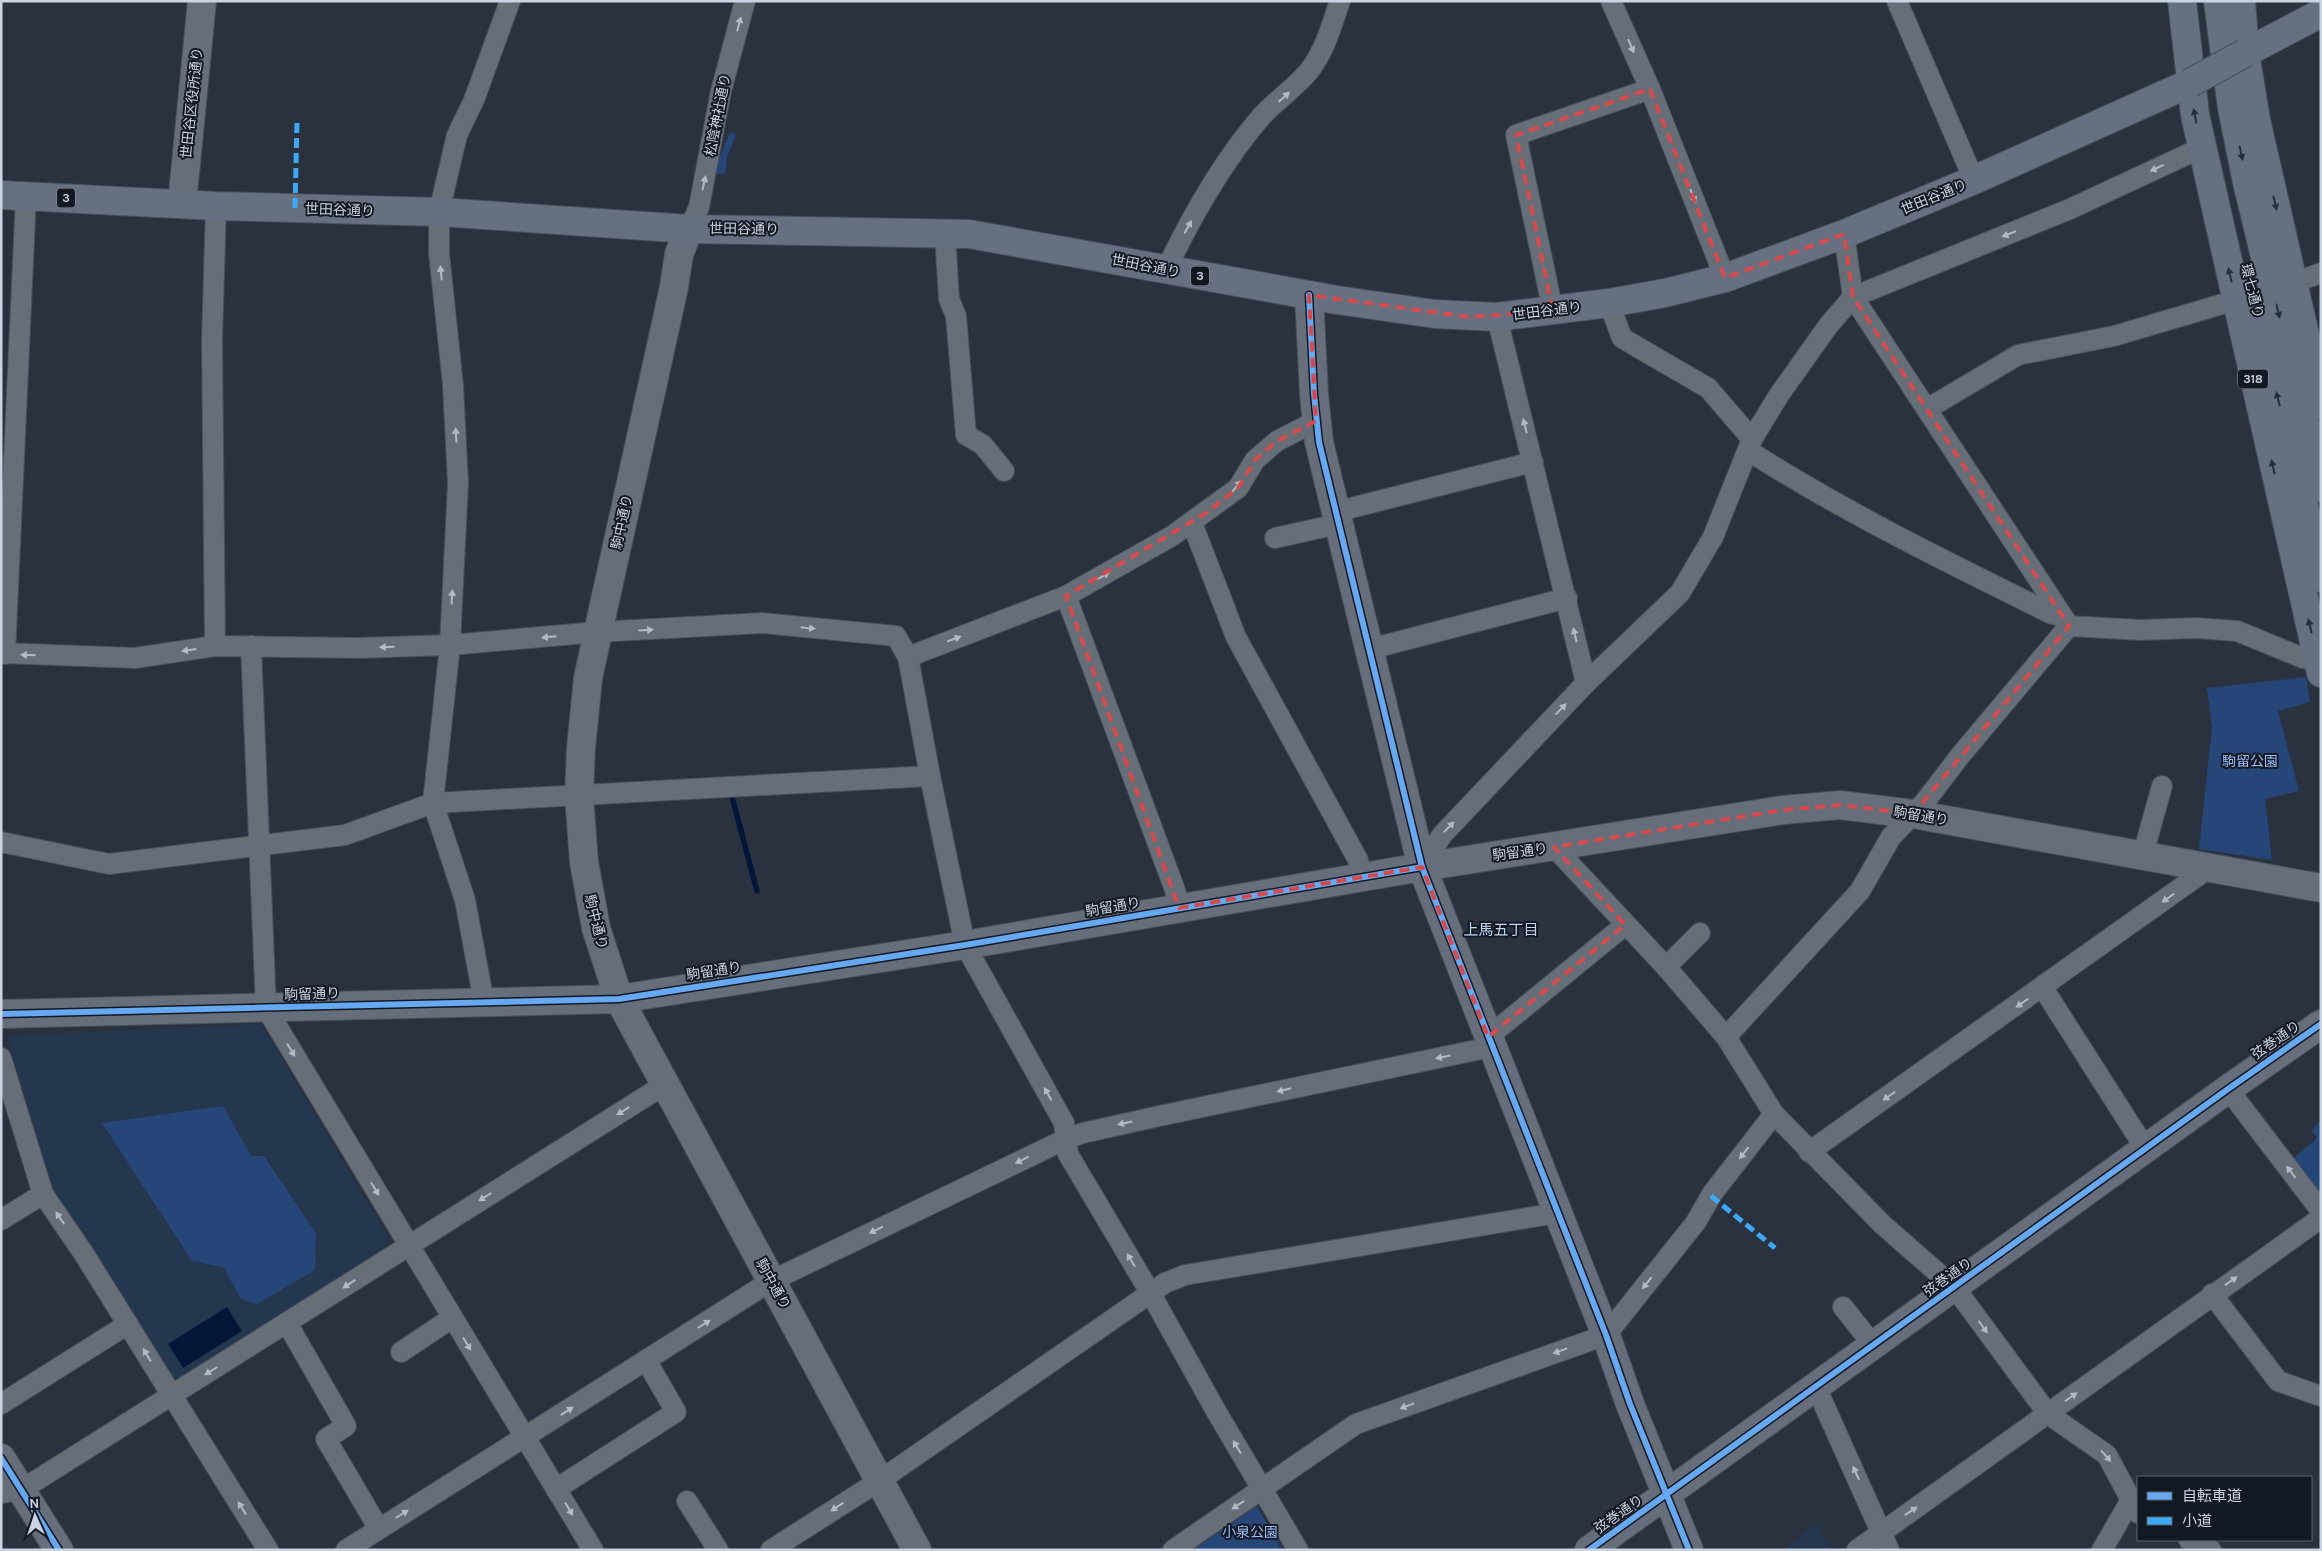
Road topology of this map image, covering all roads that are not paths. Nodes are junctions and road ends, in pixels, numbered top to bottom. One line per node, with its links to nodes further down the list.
1 (202, 1): 18 (street, 世田谷区役所通り)
2 (510, 1): 20 (street)
3 (745, 1): 21 (street, 松陰神社通り, one-way to 3)
4 (1340, 1): 24 (street, one-way to 4)
5 (1612, 1): 14 (street, one-way to 14)
6 (1896, 1): 16 (street)
7 (2182, 1): 13 (main road, 318)
8 (2199, 1): 44 (main road, 環七通り / 318, one-way to 8)
9 (2218, 1): 40 (main road, 環七通り, one-way to 40)
10 (2241, 1): 12 (main road)
11 (2321, 13): 12 (main road, 世田谷通り / 3)
12 (2245, 53): 13 (main road, 世田谷通り / 3, bridge); 27 (main road, one-way to 27)
13 (2190, 83): 15 (main road, 318, one-way to 13); 16 (main road, 世田谷通り / 3)
14 (1650, 89): 26 (street, one-way to 26); 32 (street)
15 (2202, 148): 29 (street, one-way to 29); 30 (main road, 318, one-way to 15)
16 (1974, 180): 23 (main road, 世田谷通り / 3)
17 (14, 196): 18 (main road, 世田谷通り / 3); 53 (street)
18 (182, 204): 19 (main road, 世田谷通り / 3)
19 (216, 206): 20 (main road, 世田谷通り / 3); 49 (street)
20 (439, 212): 21 (main road, 世田谷通り / 3); 51 (street, one-way to 20)
21 (689, 229): 22 (main road, 世田谷通り / 3); 48 (street, 駒中通り)
22 (945, 233): 24 (main road, 世田谷通り / 3); 39 (street)
23 (1844, 234): 26 (main road, 世田谷通り / 3); 29 (street)
24 (1166, 270): 28 (main road, 世田谷通り / 3)
25 (2321, 273): 27 (street)
26 (1725, 278): 31 (main road, 世田谷通り / 3)
27 (2293, 283): 34 (main road)
28 (1309, 294): 33 (main road, 世田谷通り / 3); 36 (street)
29 (1853, 297): 35 (street); 37 (street)
30 (2236, 300): 35 (street); 55 (main road, 318, one-way to 30)
31 (1609, 303): 32 (main road, 世田谷通り / 3); 37 (street)
32 (1554, 311): 33 (main road, 世田谷通り / 3)
33 (1497, 317): 38 (street, one-way to 33)
34 (2321, 405)
35 (1928, 409): 47 (street)
36 (1316, 422): 41 (street); 42 (street, one-way to 36)
37 (1750, 445): 47 (street); 56 (street)
38 (1534, 462): 41 (street); 46 (street)
39 (1004, 471)
40 (2321, 488)
41 (1337, 518): 43 (street); 52 (street)
42 (1192, 523): 45 (street, one-way to 42); 68 (street)
43 (1274, 538)
44 (2321, 578)
45 (1066, 596): 54 (street, one-way to 45); 70 (street)
46 (1567, 598): 52 (street); 56 (street, one-way to 46)
47 (2066, 621): 55 (street); 61 (street)
48 (597, 632): 51 (street, one-way to 51); 54 (street, one-way to 54); 59 (street, 駒中通り)
49 (215, 646): 50 (street); 53 (street, one-way to 53)
50 (251, 646): 51 (street, one-way to 50); 63 (street)
51 (450, 646): 60 (street)
52 (1370, 648): 67 (street)
53 (3, 653)
54 (908, 657): 57 (street)
55 (2319, 667)
56 (1586, 683): 67 (street, one-way to 56)
57 (930, 776): 59 (street); 73 (street)
58 (2162, 786): 65 (street)
59 (579, 795): 60 (street); 76 (street, 駒中通り)
60 (433, 803): 63 (street); 77 (street)
61 (1913, 814): 64 (street, 駒留通り); 65 (street, 駒留通り); 81 (street)
62 (1, 842): 63 (street)
63 (259, 846): 78 (street)
64 (1554, 847): 67 (street, 駒留通り); 71 (street)
65 (2143, 854): 66 (street, 駒留通り)
66 (2201, 865): 69 (street, 駒留通り); 75 (street, one-way to 75)
67 (1422, 866): 68 (street, 駒留通り); 82 (street)
68 (1362, 877): 70 (street, 駒留通り)
69 (2321, 888)
70 (1179, 908): 73 (street, 駒留通り)
71 (1625, 925): 74 (street); 82 (street)
72 (1700, 933): 74 (street)
73 (965, 945): 76 (street, 駒留通り); 87 (street, one-way to 73)
74 (1666, 967): 81 (street)
75 (2043, 988): 88 (street); 89 (street, one-way to 89)
76 (619, 999): 77 (street, 駒留通り); 84 (street, 駒中通り)
77 (484, 1002): 78 (street, 駒留通り)
78 (266, 1008): 79 (street, 駒留通り); 95 (street, one-way to 95)
79 (1, 1014)
80 (2321, 1024): 85 (street, 弦巻通り)
81 (1726, 1037): 86 (street)
82 (1490, 1042): 87 (street, one-way to 87); 92 (street)
83 (1, 1058): 90 (street)
84 (664, 1085): 95 (street, one-way to 95); 96 (street, 駒中通り)
85 (2228, 1089): 88 (street, 弦巻通り); 91 (street, one-way to 85)
86 (1774, 1114): 89 (street); 104 (street, one-way to 104)
87 (1066, 1139): 96 (street, one-way to 96); 98 (street, one-way to 87)
88 (2145, 1148): 97 (street, 弦巻通り)
89 (1809, 1152): 97 (street)
90 (43, 1194): 94 (street); 103 (street, one-way to 90)
91 (2321, 1211)
92 (1557, 1213): 98 (street); 104 (street)
93 (2321, 1218): 99 (street, one-way to 93)
94 (1, 1220)
95 (410, 1245): 101 (street); 102 (street, one-way to 102)
96 (771, 1281): 107 (street, one-way to 96); 115 (street, 駒中通り)
97 (1955, 1288): 105 (street, 弦巻通り); 112 (street, one-way to 112)
98 (1151, 1294): 115 (street); 116 (street, one-way to 98)
99 (2212, 1294): 110 (street); 112 (street, one-way to 99)
100 (1843, 1307): 105 (street)
101 (452, 1318): 106 (street); 113 (street, one-way to 113)
102 (287, 1323): 109 (street, one-way to 109); 122 (street)
103 (128, 1324): 109 (street, one-way to 103); 111 (street)
104 (1606, 1335): 116 (street, one-way to 116); 119 (street)
105 (1873, 1345): 108 (street, 弦巻通り)
106 (401, 1352)
107 (646, 1360): 113 (street, one-way to 107); 117 (street)
108 (1816, 1387): 119 (street, 弦巻通り); 123 (street, one-way to 108)
109 (172, 1396): 118 (street); 126 (street, one-way to 109)
110 (2321, 1396)
111 (1, 1404)
112 (2048, 1414): 121 (street, one-way to 121); 123 (street, one-way to 112)
113 (526, 1437): 117 (street); 122 (street, one-way to 113)
114 (1, 1458): 118 (street)
115 (879, 1481): 130 (street, one-way to 130); 131 (street, 駒中通り)
116 (1262, 1488): 132 (street, one-way to 132); 133 (street)
117 (556, 1489): 128 (street, one-way to 128)
118 (11, 1492): 125 (street)
119 (1668, 1495): 134 (street, 弦巻通り); 135 (street)
120 (686, 1501): 129 (street)
121 (2134, 1507): 137 (street)
122 (379, 1528): 127 (street)
123 (1885, 1541): 136 (street)
124 (2191, 1541): 138 (street)
125 (59, 1550)
126 (268, 1550)
127 (346, 1550)
128 (593, 1550)
129 (718, 1550)
130 (770, 1550)
131 (916, 1550)
132 (1173, 1550)
133 (1298, 1550)
134 (1589, 1550)
135 (1689, 1550)
136 (1857, 1550)
137 (2102, 1550)
138 (2211, 1550)

